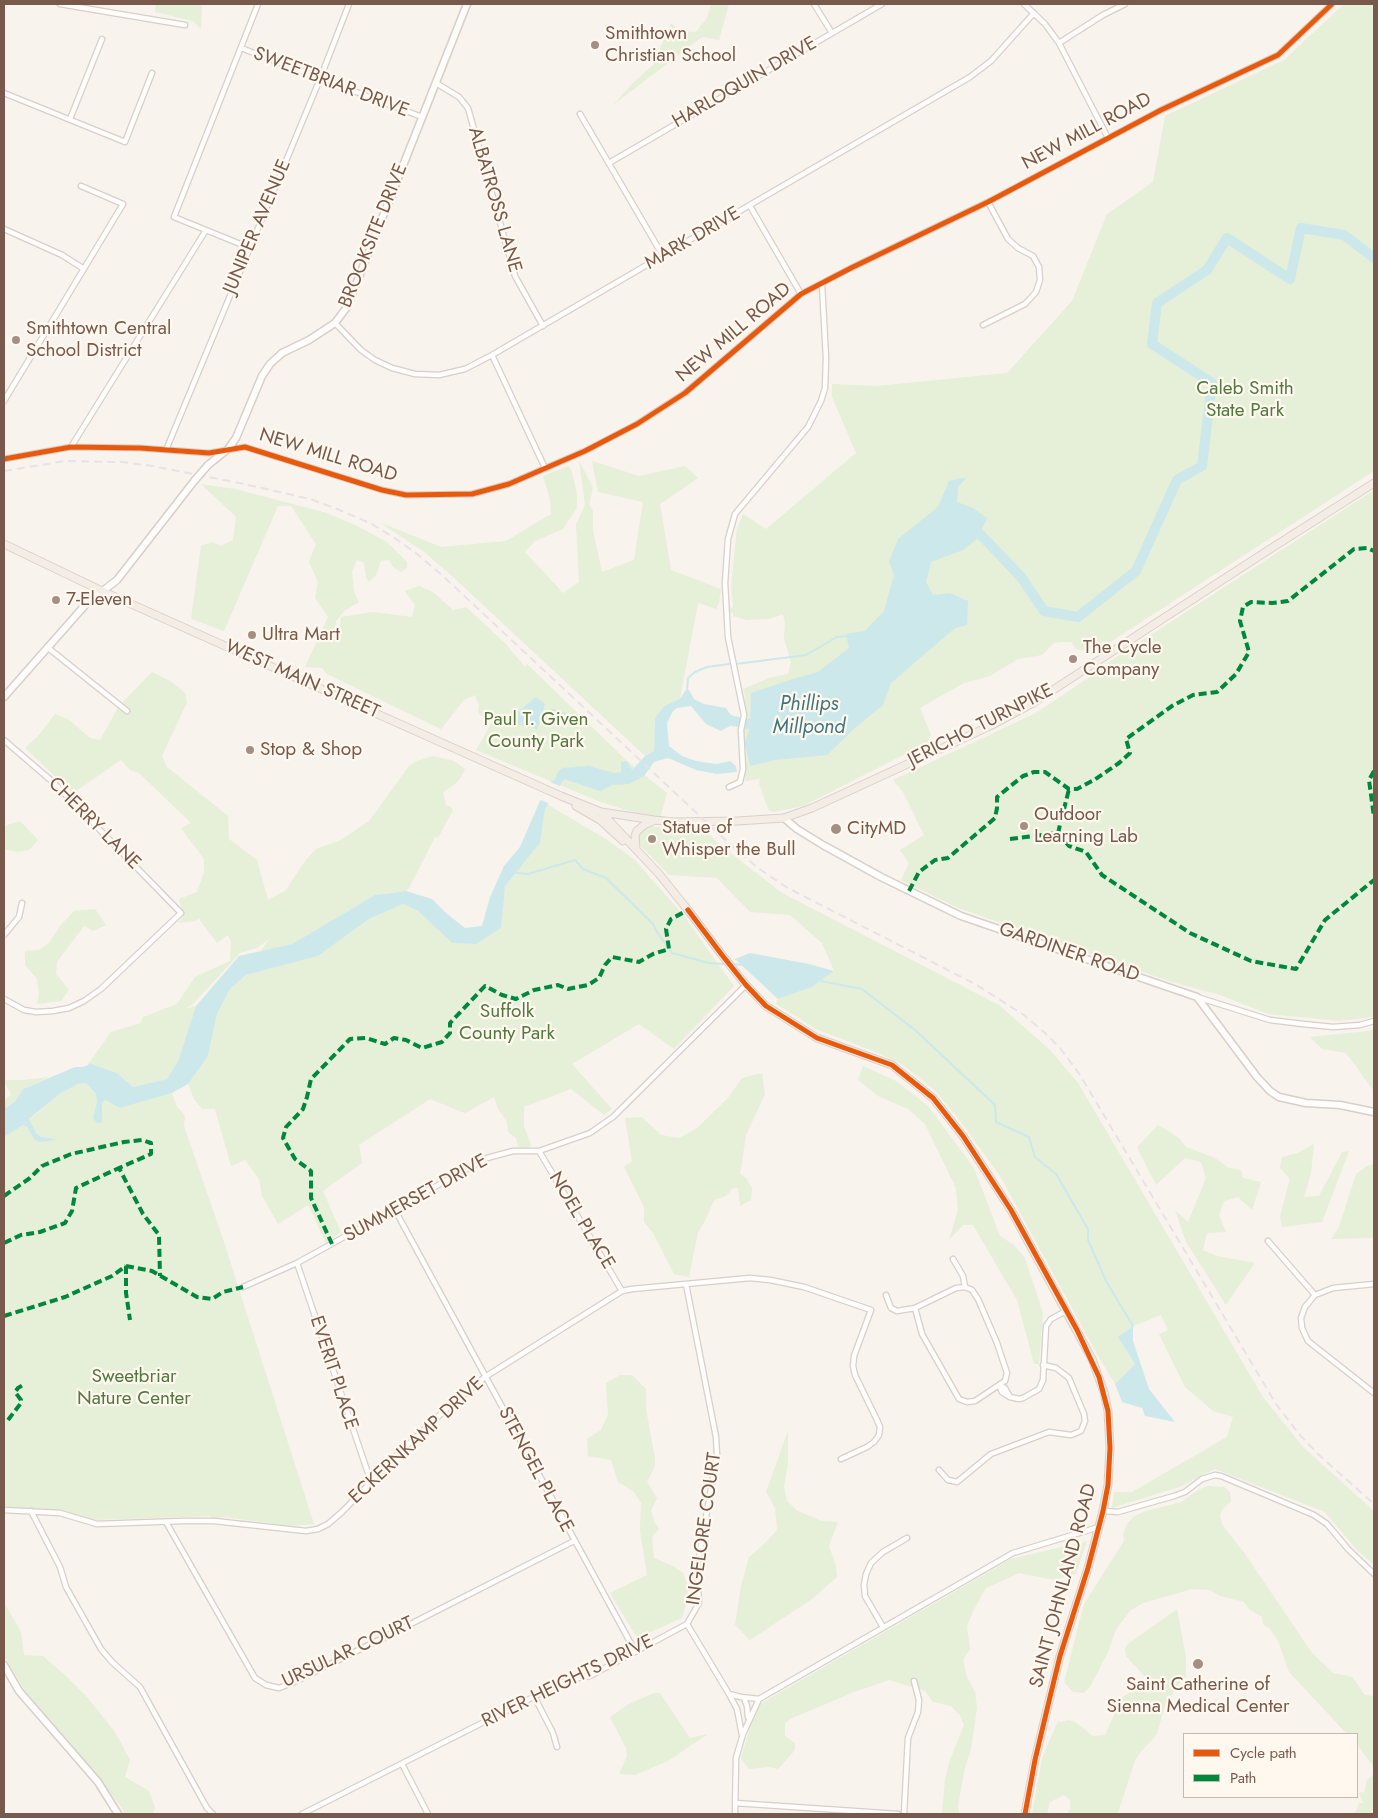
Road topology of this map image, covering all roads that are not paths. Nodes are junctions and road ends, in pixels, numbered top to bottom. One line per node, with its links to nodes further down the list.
1 (60, 4): 11 (street)
2 (258, 4): 15 (street)
3 (349, 4): 17 (street, JUNIPER AVENUE)
4 (467, 4): 18 (main road, BROOKSITE DRIVE)
5 (814, 4): 12 (street)
6 (882, 4): 12 (street, HARLOQUIN DRIVE)
7 (1024, 4): 10 (street)
8 (1125, 4): 14 (street)
9 (1332, 4): 23 (street, NEW MILL ROAD)
10 (1034, 14): 14 (street); 27 (street, MARK DRIVE)
11 (185, 25)
12 (832, 33): 24 (street, HARLOQUIN DRIVE)
13 (102, 39): 22 (street)
14 (1059, 43): 23 (street)
15 (241, 48): 17 (street, SWEETBRIAR DRIVE); 29 (street)
16 (152, 73): 22 (street)
17 (320, 79): 21 (street, SWEETBRIAR DRIVE); 30 (street, JUNIPER AVENUE)
18 (436, 83): 21 (main road, BROOKSITE DRIVE); 37 (street, ALBATROSS LANE)
19 (4, 93): 22 (street)
20 (580, 114): 24 (street)
21 (422, 117): 35 (main road, BROOKSITE DRIVE)
22 (70, 120)
23 (1108, 138): 26 (street, NEW MILL ROAD)
24 (609, 163): 31 (street)
25 (81, 186): 32 (street)
26 (988, 202): 33 (street, NEW MILL ROAD); 36 (street)
27 (750, 206): 31 (street, MARK DRIVE); 34 (street)
28 (4, 228): 32 (street)
29 (206, 230): 30 (street); 40 (street)
30 (250, 248): 42 (street, JUNIPER AVENUE)
31 (663, 256): 37 (street, MARK DRIVE)
32 (84, 269): 39 (street)
33 (822, 284): 34 (street, NEW MILL ROAD); 52 (street)
34 (801, 294): 44 (street, NEW MILL ROAD)
35 (335, 323): 38 (street, MARK DRIVE); 41 (main road, BROOKSITE DRIVE)
36 (983, 325)
37 (542, 326): 38 (street, MARK DRIVE)
38 (492, 355): 44 (street)
39 (4, 401)
40 (71, 447): 42 (street, NEW MILL ROAD); 43 (street, NEW MILL ROAD)
41 (228, 449): 42 (street, NEW MILL ROAD); 44 (street, NEW MILL ROAD); 47 (main road, BROOKSITE DRIVE, bridge)
42 (166, 450)
43 (4, 458)
44 (545, 468)
45 (1374, 483): 56 (main road, JERICHO TURNPIKE)
46 (4, 544): 47 (main road, WEST MAIN STREET)
47 (102, 590): 48 (main road, BROOKSITE DRIVE); 53 (main road, WEST MAIN STREET)
48 (47, 647): 49 (main road, BROOKSITE DRIVE); 50 (street)
49 (4, 695)
50 (127, 711)
51 (4, 740): 66 (street, CHERRY LANE)
52 (729, 787)
53 (561, 796): 54 (main road, WEST MAIN STREET); 59 (main road, SAINT JOHNLAND ROAD)
54 (601, 812): 55 (main road, JERICHO TURNPIKE); 58 (main road, SAINT JOHNLAND ROAD)
55 (624, 815): 57 (main road, JERICHO TURNPIKE); 58 (main road)
56 (784, 818): 57 (main road, JERICHO TURNPIKE); 65 (main road, GARDINER ROAD)
57 (654, 820): 60 (main road)
58 (613, 824): 59 (main road); 60 (main road, SAINT JOHNLAND ROAD)
59 (614, 833): 63 (main road, SAINT JOHNLAND ROAD)
60 (636, 849): 63 (main road, SAINT JOHNLAND ROAD)
61 (22, 903): 62 (street)
62 (4, 934)
63 (707, 935): 64 (main road, SAINT JOHNLAND ROAD)
64 (746, 985): 69 (street, SUMMERSET DRIVE); 82 (main road, SAINT JOHNLAND ROAD)
65 (1197, 997): 67 (street, GARDINER ROAD); 68 (main road)
66 (4, 999)
67 (1374, 1021)
68 (1374, 1112)
69 (539, 1151): 70 (street, SUMMERSET DRIVE); 78 (street, NOEL PLACE)
70 (394, 1210): 73 (street, SUMMERSET DRIVE); 84 (street, STENGEL PLACE)
71 (1268, 1242): 80 (street)
72 (953, 1259): 76 (street)
73 (297, 1263): 77 (street, SUMMERSET DRIVE); 89 (street, EVERIT PLACE)
74 (686, 1284): 78 (street, ECKERNKAMP DRIVE); 87 (street, ECKERNKAMP DRIVE); 98 (street, INGELORE COURT)
75 (1374, 1284): 80 (street)
76 (965, 1287): 81 (street); 85 (street)
77 (243, 1288)
78 (622, 1291): 84 (street, ECKERNKAMP DRIVE)
79 (886, 1295): 81 (street)
80 (1316, 1295): 86 (street)
81 (915, 1308): 85 (street)
82 (1066, 1311): 83 (street); 92 (main road, SAINT JOHNLAND ROAD)
83 (1044, 1365): 85 (street); 88 (street)
84 (485, 1376): 89 (street, ECKERNKAMP DRIVE); 96 (street, STENGEL PLACE)
85 (1000, 1385)
86 (1374, 1393)
87 (841, 1459)
88 (939, 1470)
89 (371, 1482): 93 (street, ECKERNKAMP DRIVE)
90 (4, 1510): 91 (street, ECKERNKAMP DRIVE)
91 (31, 1511): 93 (street, ECKERNKAMP DRIVE); 113 (street)
92 (1103, 1512): 94 (main road, SAINT JOHNLAND ROAD); 97 (street)
93 (166, 1522): 96 (street, URSULAR COURT)
94 (1099, 1526): 99 (street); 119 (main road, SAINT JOHNLAND ROAD)
95 (907, 1538): 99 (street)
96 (574, 1541): 100 (street, STENGEL PLACE)
97 (1374, 1574)
98 (687, 1624): 100 (street, RIVER HEIGHTS DRIVE); 103 (street)
99 (883, 1627): 106 (street)
100 (635, 1651): 104 (street, RIVER HEIGHTS DRIVE)
101 (4, 1665): 112 (main road)
102 (914, 1681): 118 (street)
103 (729, 1694): 105 (street); 108 (street)
104 (534, 1696): 109 (street); 110 (street, RIVER HEIGHTS DRIVE)
105 (744, 1698): 106 (street); 107 (street)
106 (759, 1699): 107 (street)
107 (748, 1720): 108 (street)
108 (742, 1737): 111 (street)
109 (557, 1747)
110 (402, 1764): 114 (street, RIVER HEIGHTS DRIVE); 115 (street)
111 (735, 1803): 116 (street); 117 (street)
112 (118, 1814)
113 (213, 1814)
114 (302, 1814)
115 (428, 1814)
116 (735, 1814)
117 (898, 1814)
118 (904, 1814)
119 (1025, 1814)

